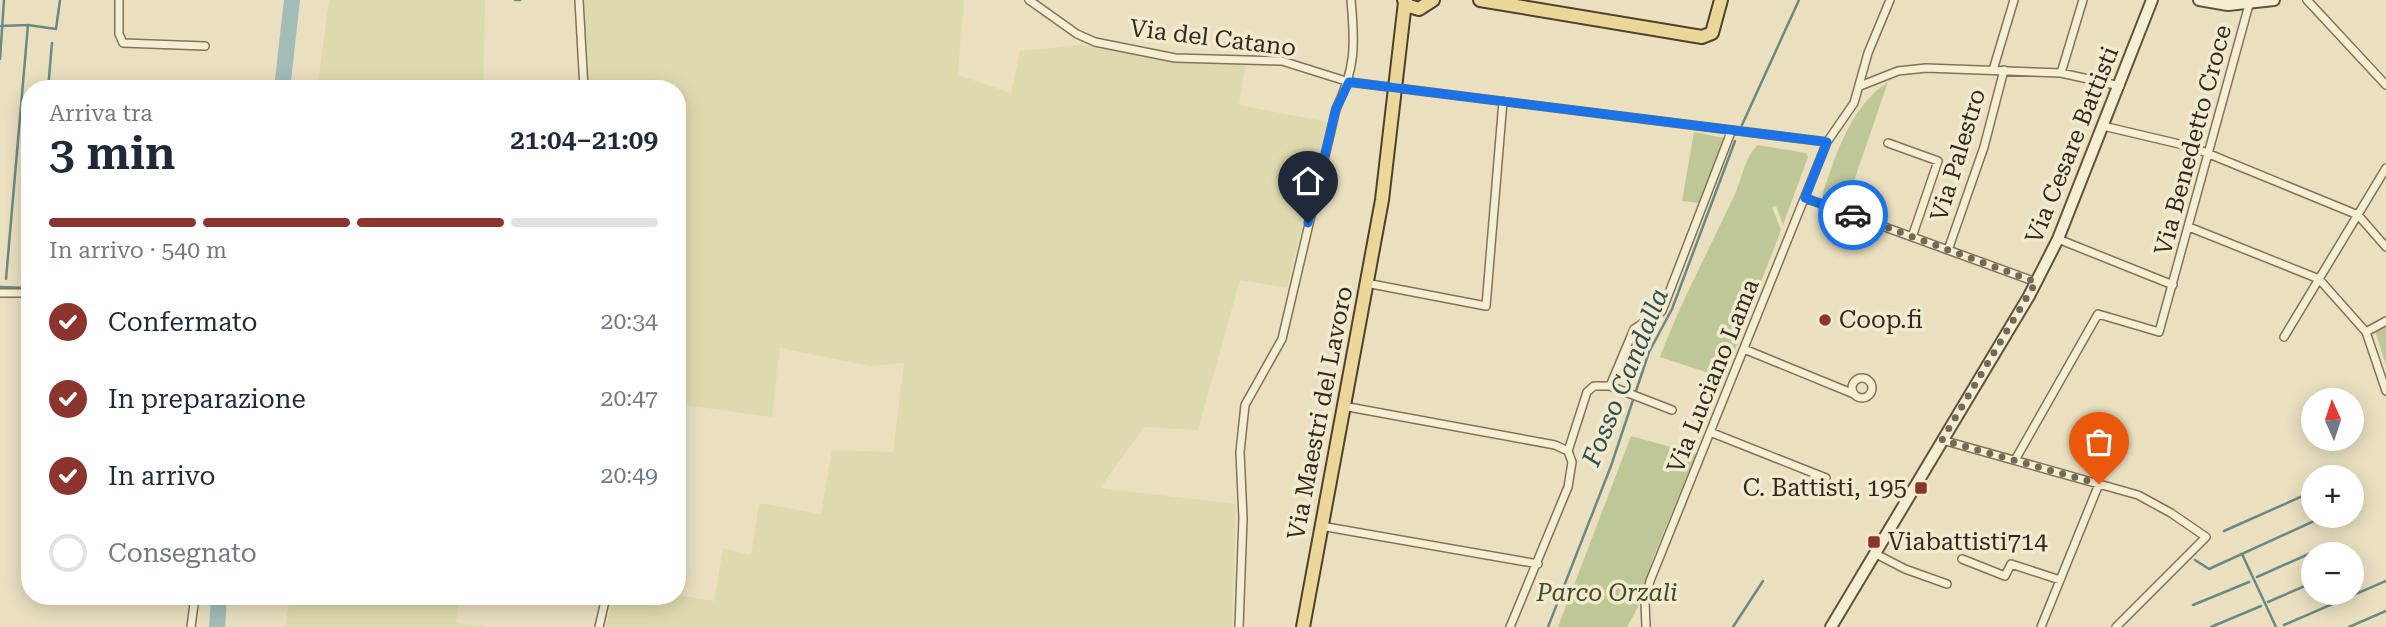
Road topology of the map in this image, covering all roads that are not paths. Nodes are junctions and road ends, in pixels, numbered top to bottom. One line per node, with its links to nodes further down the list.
1 (119, 0): 19 (street)
2 (579, 0): 23 (street)
3 (1029, 0): 24 (street, Via del Catano)
4 (1351, 0): 24 (street)
5 (1433, 0): 17 (main road, Via Maestri del Lavoro)
6 (1480, 0): 7 (main road)
7 (1721, 0)
8 (1890, 0): 26 (street)
9 (2014, 0): 20 (street)
10 (2083, 0): 22 (street)
11 (2152, 0): 27 (street, Via Cesare Battisti)
12 (2199, 0): 16 (street)
13 (2274, 0): 16 (street)
14 (2307, 0): 25 (street)
15 (1405, 1): 17 (main road, Via Maestri del Lavoro); 18 (main road, Via Maestri del Lavoro)
16 (2250, 2): 34 (street, Via Benedetto Croce)
17 (1419, 9): 18 (main road, Via Maestri del Lavoro)
18 (1402, 40): 28 (main road, Via Maestri del Lavoro)
19 (205, 47)
20 (1993, 70): 21 (street); 26 (street)
21 (2004, 70): 22 (street); 42 (street, Via Palestro)
22 (2061, 74): 27 (street)
23 (583, 80)
24 (1349, 82): 28 (street, Via del Catano); 74 (street)
25 (2386, 85)
26 (1860, 86): 32 (street)
27 (2120, 86): 30 (street, Via Cesare Battisti)
28 (1394, 88): 29 (street, Via del Catano); 45 (main road, Via Maestri del Lavoro)
29 (1503, 101): 31 (street, Via del Catano); 45 (street)
30 (2103, 126): 34 (street); 40 (street, Via Cesare Battisti)
31 (1731, 132): 32 (street, Via del Catano); 53 (street)
32 (1827, 142): 36 (street, Via Luciano Lama)
33 (1888, 142): 39 (street)
34 (2209, 154): 37 (street); 38 (street, Via Benedetto Croce)
35 (2386, 168): 37 (street)
36 (1805, 198): 39 (street, Via Palestro); 52 (street, Via Luciano Lama)
37 (2358, 215): 41 (street); 43 (street)
38 (2189, 228): 43 (street); 46 (street, Via Benedetto Croce)
39 (1912, 237): 42 (street, Via Palestro)
40 (2058, 239): 44 (street, Via Cesare Battisti); 46 (street)
41 (2386, 247)
42 (1948, 250): 44 (street, Via Palestro)
43 (2319, 279): 50 (street); 51 (street)
44 (2036, 282): 59 (street, Via Cesare Battisti)
45 (1366, 284): 56 (main road, Via Maestri del Lavoro)
46 (2173, 285): 61 (street, Via Benedetto Croce)
47 (0, 293): 48 (street)
48 (21, 293)
49 (2386, 321): 50 (street)
50 (2366, 332): 54 (street)
51 (2284, 337)
52 (1744, 349): 55 (street); 58 (street, Via Luciano Lama)
53 (1612, 387): 57 (street); 60 (street)
54 (2386, 391)
55 (1854, 394)
56 (1343, 405): 60 (street); 64 (main road, Via Maestri del Lavoro)
57 (1672, 410)
58 (1710, 432): 62 (street); 77 (street, Via Luciano Lama)
59 (1942, 440): 61 (street); 65 (street, Via Cesare Battisti)
60 (1568, 451): 67 (street)
61 (2015, 460): 63 (street)
62 (1826, 478)
63 (2099, 484): 68 (street); 80 (street)
64 (1320, 526): 67 (street); 75 (main road, Via Maestri del Lavoro)
65 (1874, 554): 69 (street); 78 (street, Via Cesare Battisti)
66 (1962, 559): 68 (street)
67 (1538, 564): 76 (street)
68 (2060, 580): 79 (street)
69 (1947, 584)
70 (194, 605): 72 (street)
71 (604, 605): 73 (street)
72 (191, 627)
73 (599, 627)
74 (1240, 627)
75 (1303, 627)
76 (1510, 627)
77 (1646, 627)
78 (1831, 627)
79 (2042, 627)
80 (2116, 627)

